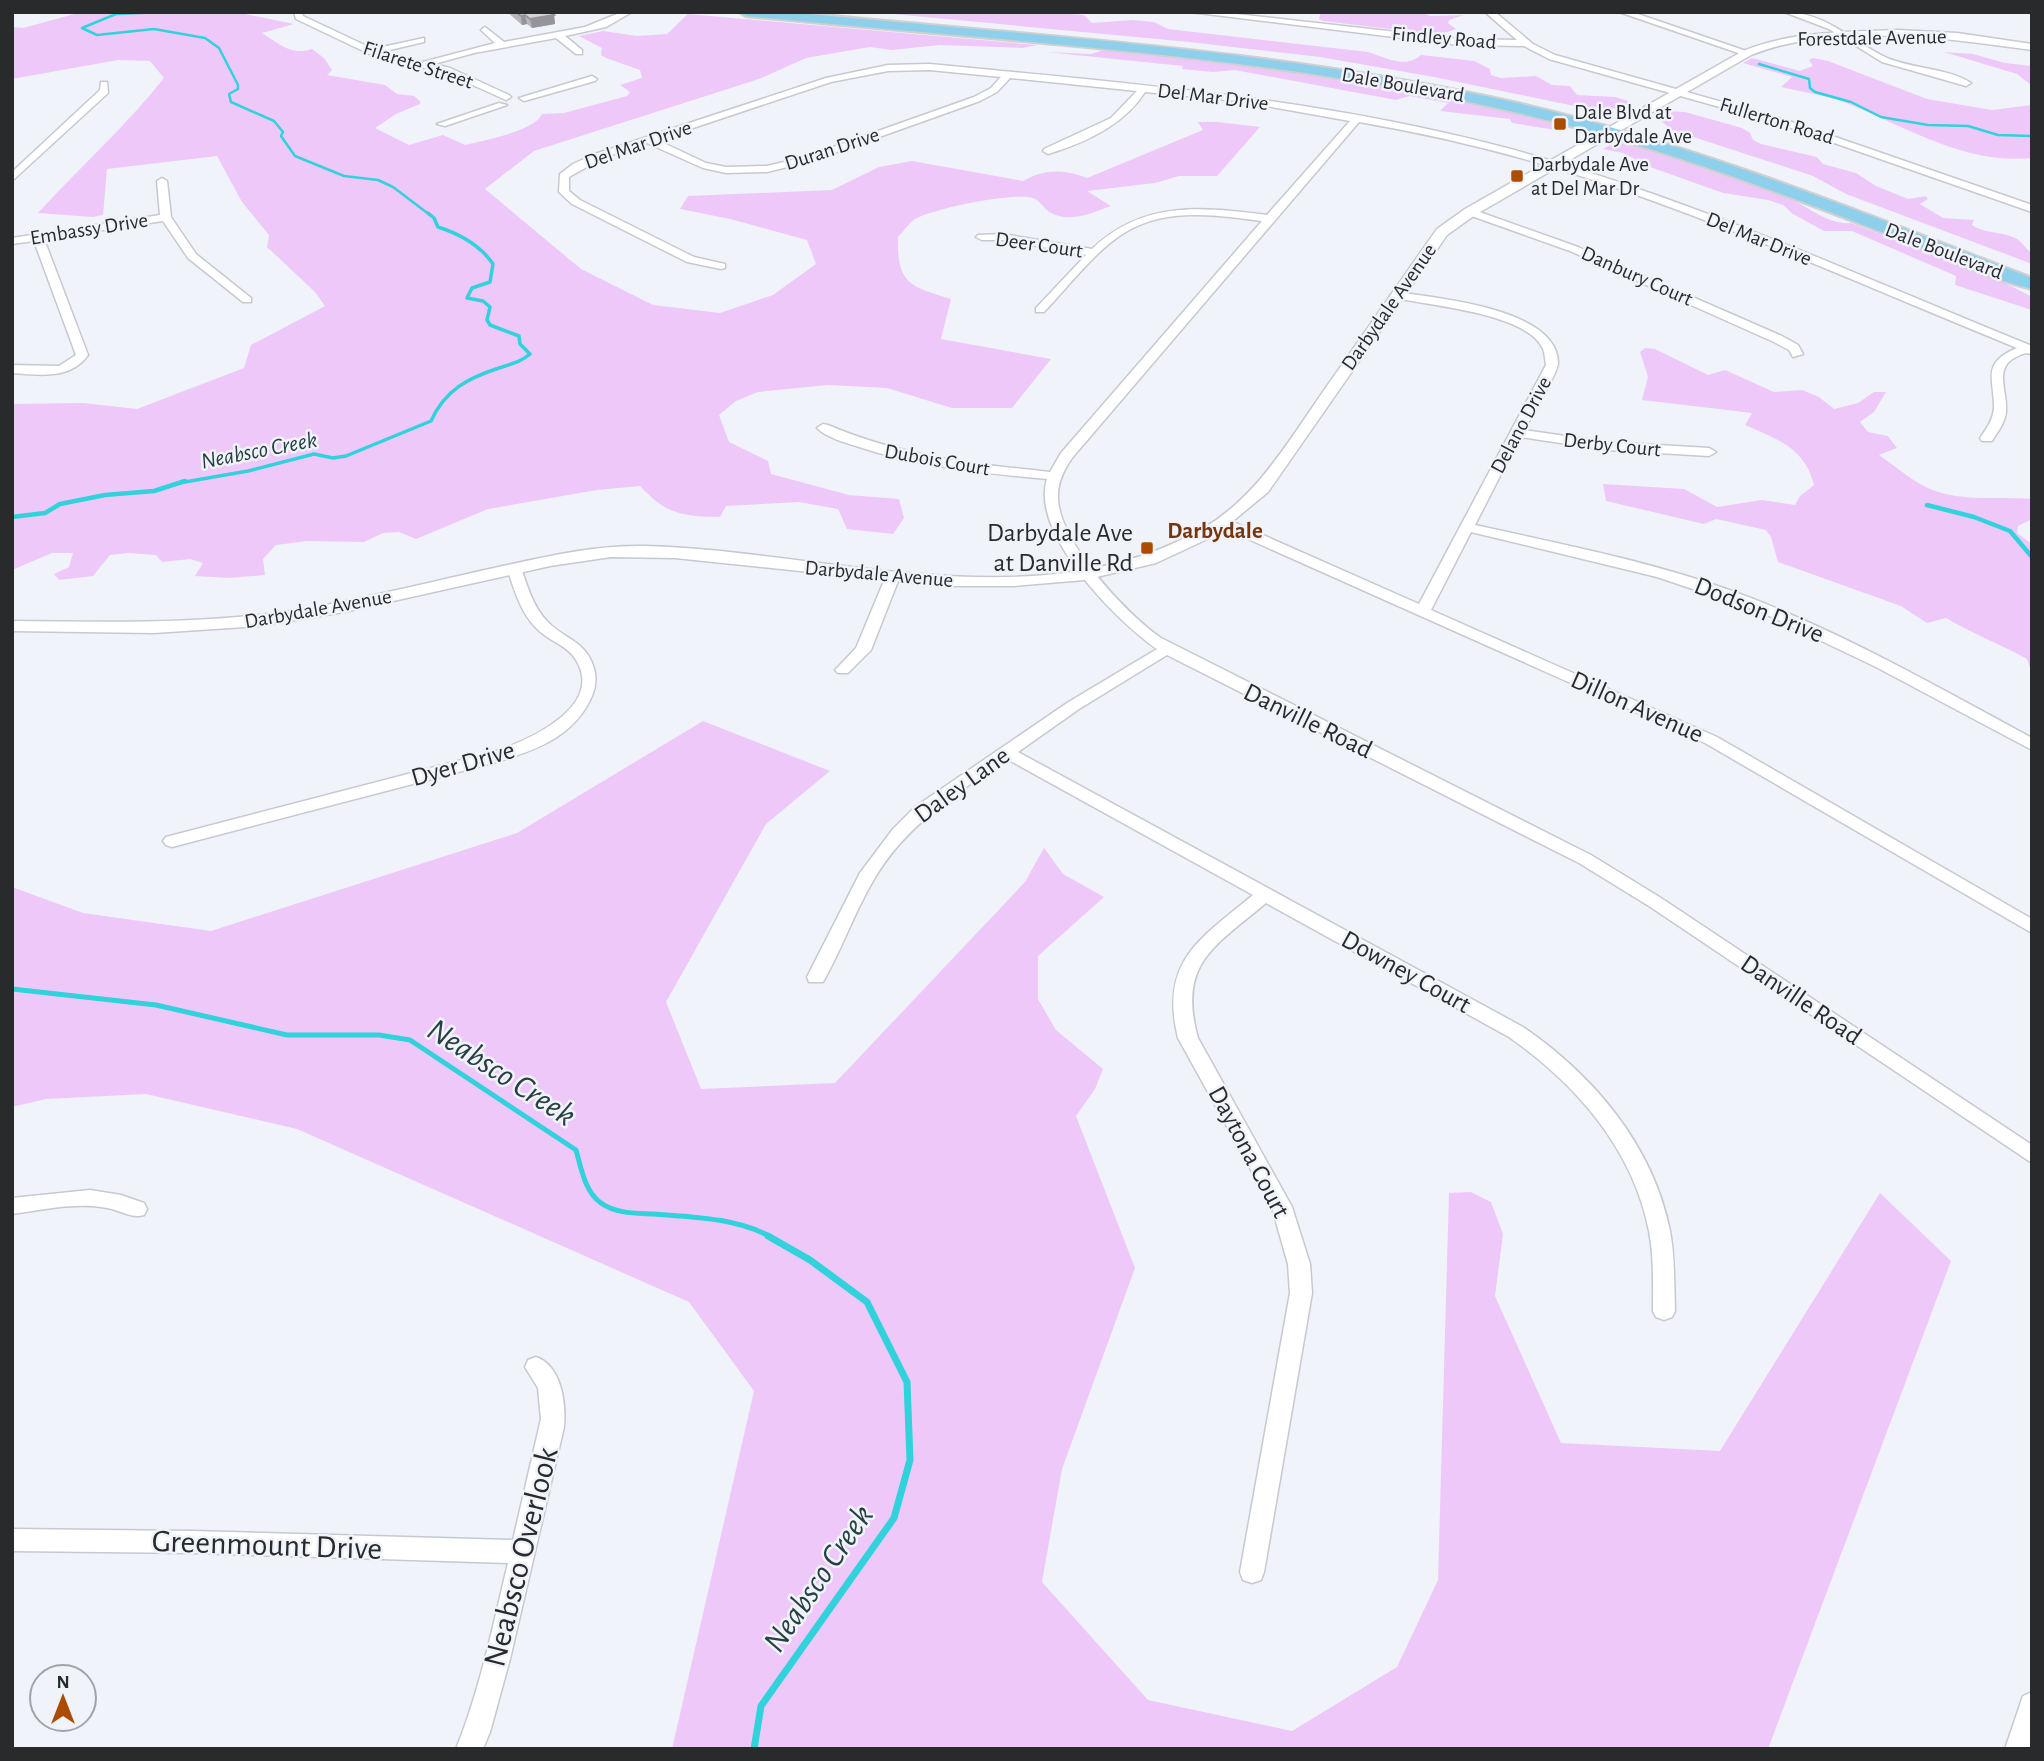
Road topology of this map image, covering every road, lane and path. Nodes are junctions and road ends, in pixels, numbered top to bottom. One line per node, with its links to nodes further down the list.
1 (298, 12): 16 (street, Filarete Street)
2 (628, 12): 10 (street)
3 (746, 12): 29 (main road, Dale Boulevard)
4 (818, 12): 29 (main road, Dale Boulevard)
5 (1194, 12): 13 (street, Findley Road)
6 (1489, 12): 13 (street, Fullerton Road)
7 (1623, 12): 18 (street)
8 (1788, 12): 11 (street)
9 (485, 30): 14 (street)
10 (558, 35): 14 (street); 17 (street)
11 (1844, 35): 15 (street, Forestdale Avenue); 18 (street, Forestdale Avenue); 22 (street)
12 (421, 40): 16 (street)
13 (1526, 43): 25 (street, Fullerton Road)
14 (503, 46): 19 (street)
15 (2032, 47)
16 (371, 52): 19 (street, Filarete Street)
17 (579, 52)
18 (1747, 53): 25 (street, Forestdale Avenue)
19 (424, 65): 26 (street, Filarete Street)
20 (1009, 75): 24 (street, Del Mar Drive); 30 (street, Del Mar Drive); 30 (street, Duran Drive)
21 (592, 79): 26 (street)
22 (1966, 83)
23 (104, 84): 33 (street)
24 (1143, 88): 27 (street, Del Mar Drive); 31 (street)
25 (1679, 92): 29 (street, Forestdale Avenue); 35 (street, Fullerton Road)
26 (512, 102): 28 (street)
27 (1357, 118): 32 (street, Del Mar Drive); 38 (street)
28 (442, 124)
29 (1615, 128): 32 (street, Darbydale Avenue); 44 (main road, Dale Boulevard); 45 (main road, Dale Boulevard)
30 (648, 140): 43 (street, Del Mar Drive)
31 (1048, 151)
32 (1553, 164): 36 (street, Darbydale Avenue); 49 (street, Del Mar Drive)
33 (12, 178)
34 (162, 181): 37 (street)
35 (2032, 209)
36 (1470, 212): 46 (street, Darbydale Avenue); 50 (street, Danbury Court)
37 (166, 216): 39 (street, Embassy Drive); 47 (street)
38 (1271, 219): 42 (street); 56 (street)
39 (38, 237): 41 (street, Embassy Drive); 51 (street)
40 (982, 237): 42 (street, Deer Court)
41 (12, 241)
42 (1096, 253): 48 (street)
43 (721, 266)
44 (2032, 271)
45 (2032, 284)
46 (1396, 295): 53 (street, Delano Drive); 57 (street, Darbydale Avenue)
47 (247, 300)
48 (1040, 310)
49 (2029, 349): 54 (street)
50 (1797, 354)
51 (12, 369)
52 (823, 428): 56 (street, Dubois Court)
53 (1517, 433): 55 (street, Derby Court); 58 (street, Delano Drive)
54 (1987, 438)
55 (1709, 452)
56 (1054, 476): 60 (street, Danville Road)
57 (1224, 523): 60 (street, Darbydale Avenue); 62 (street, Dillon Avenue)
58 (1467, 527): 62 (street, Delano Drive); 66 (street, Dodson Drive)
59 (514, 568): 61 (street, Darbydale Avenue); 63 (street, Darbydale Avenue); 68 (street, Dyer Drive)
60 (1090, 573): 61 (street, Darbydale Avenue); 64 (street, Danville Road)
61 (893, 576): 65 (street)
62 (1422, 612): 70 (street, Dillon Avenue)
63 (12, 626)
64 (1167, 649): 67 (street, Daley Lane); 72 (street, Danville Road)
65 (843, 670)
66 (2032, 745)
67 (1006, 752): 69 (street, Downey Court); 71 (street, Daley Lane)
68 (172, 841)
69 (1264, 895): 75 (street, Downey Court); 79 (street, Daytona Court)
70 (2032, 927)
71 (816, 977)
72 (2032, 1155)
73 (12, 1206): 74 (street)
74 (137, 1209)
75 (1664, 1311)
76 (536, 1367): 78 (street, Neabsco Overlook)
77 (12, 1540): 78 (street, Greenmount Drive)
78 (523, 1552): 81 (street, Neabsco Overlook)
79 (1252, 1572)
80 (2032, 1705): 82 (street)
81 (469, 1749)
82 (2018, 1749)

